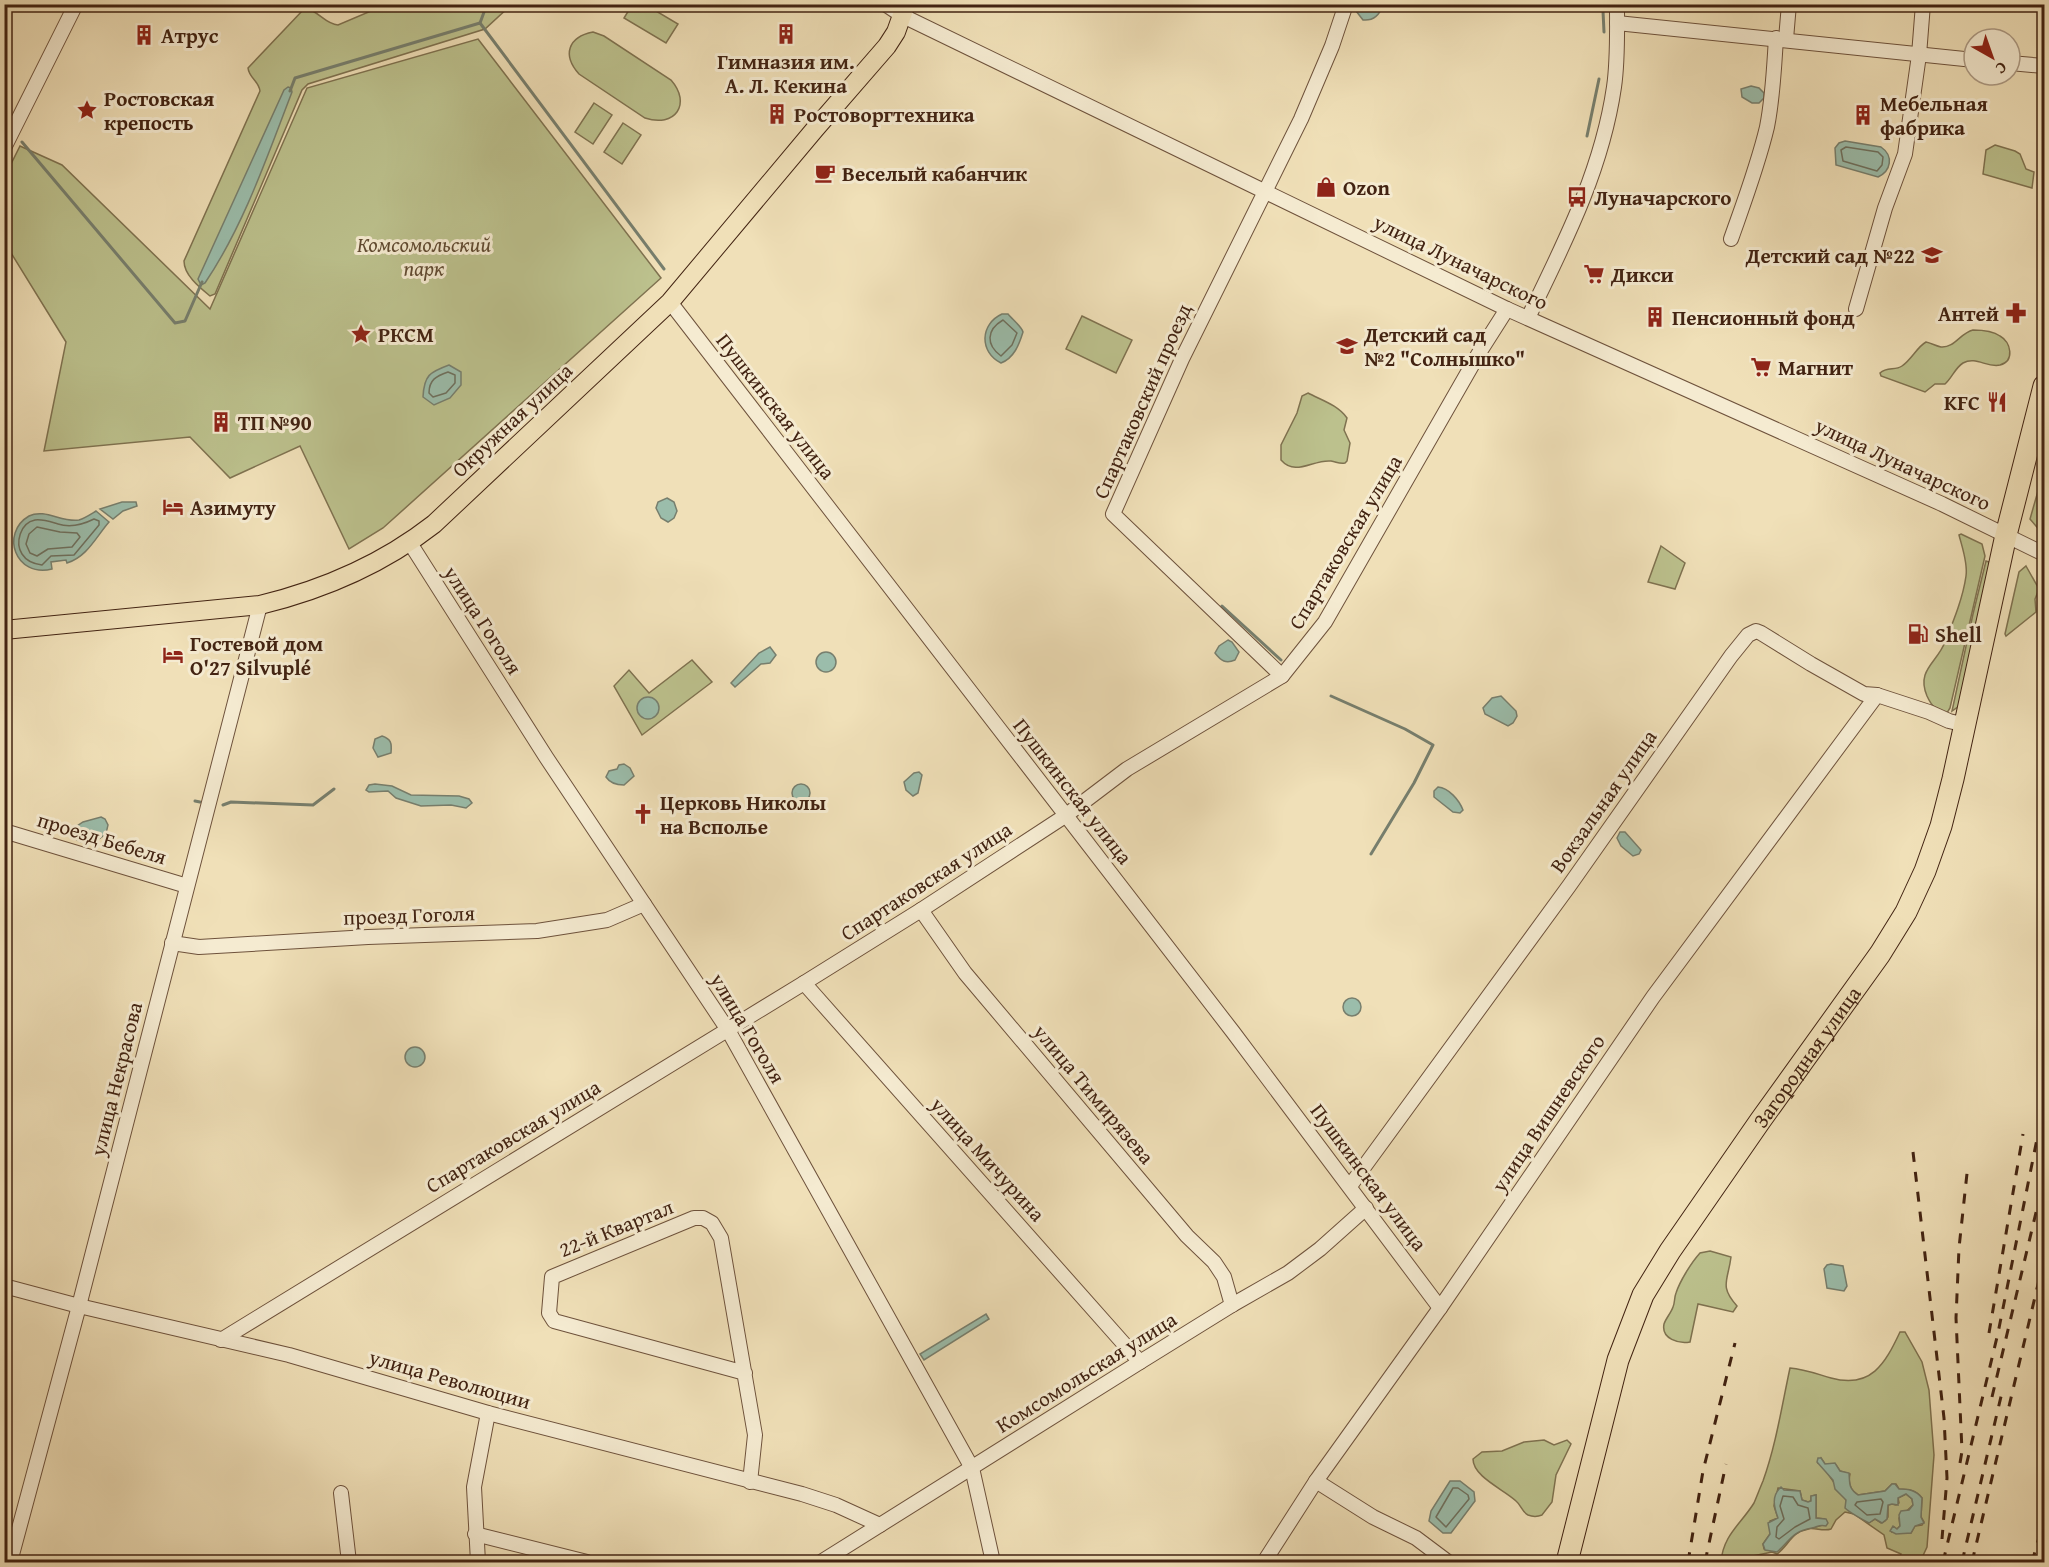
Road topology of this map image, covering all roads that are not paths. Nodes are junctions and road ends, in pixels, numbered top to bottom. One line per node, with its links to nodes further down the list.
1 (76, 4): 14 (street)
2 (885, 4): 7 (street, улица Луначарского)
3 (1346, 4): 15 (street)
4 (1617, 4): 8 (street)
5 (1790, 4): 9 (street)
6 (1923, 4): 10 (street)
7 (904, 10): 15 (street, улица Луначарского); 17 (main road, Окружная улица)
8 (1617, 23): 9 (street); 20 (street)
9 (1781, 39): 10 (street); 16 (street)
10 (1919, 56): 11 (street); 19 (street)
11 (1962, 59)
12 (2022, 64): 13 (street)
13 (2044, 66)
14 (4, 148)
15 (1265, 193): 18 (street, улица Луначарского); 28 (street, Спартаковский проезд)
16 (1731, 239)
17 (670, 302): 24 (main road, Окружная улица); 31 (street, Пушкинская улица)
18 (1507, 309): 20 (street, улица Луначарского); 28 (street, Спартаковская улица)
19 (1856, 309)
20 (1528, 318): 23 (street, улица Луначарского)
21 (2044, 386): 23 (highway)
22 (2044, 432): 23 (highway)
23 (2011, 538): 25 (street, улица Луначарского); 30 (highway, Загородная улица); 64 (highway, Загородная улица)
24 (410, 543): 26 (main road, Окружная улица); 34 (street, улица Гоголя)
25 (2044, 554)
26 (260, 605): 27 (main road, Окружная улица); 33 (street, улица Некрасова)
27 (4, 630)
28 (1282, 676): 31 (street, Спартаковская улица)
29 (1877, 695): 30 (street, Вокзальная улица); 39 (street, Вокзальная улица); 44 (street, улица Вишневского)
30 (1966, 725): 63 (highway, Загородная улица)
31 (1065, 816): 35 (street, Спартаковская улица); 39 (street, Пушкинская улица)
32 (4, 831): 33 (street, проезд Бебеля)
33 (187, 886): 36 (street, улица Некрасова)
34 (644, 904): 36 (street, проезд Гоголя); 38 (street, улица Гоголя)
35 (921, 910): 37 (street, Спартаковская улица); 42 (street, улица Тимирязева)
36 (172, 943): 43 (street, улица Некрасова)
37 (804, 983): 38 (street, Спартаковская улица); 46 (street, улица Мичурина)
38 (728, 1030): 45 (street, Спартаковская улица); 49 (street, улица Гоголя)
39 (1350, 1186): 40 (street, Пушкинская улица)
40 (1366, 1208): 42 (street, Комсомольская улица); 44 (street, Пушкинская улица)
41 (4, 1286): 43 (street, улица Революции)
42 (1232, 1305): 46 (street, Комсомольская улица)
43 (79, 1306): 45 (street, улица Революции); 56 (street, улица Некрасова)
44 (1440, 1308): 50 (street, улица Вишневского)
45 (221, 1340): 48 (street, улица Революции)
46 (1140, 1362): 49 (street, Комсомольская улица)
47 (745, 1373): 47 (street, 22-й Квартал); 51 (street, 22-й Квартал)
48 (488, 1413): 51 (street, улица Революции); 54 (street)
49 (972, 1468): 53 (street, Комсомольская улица); 61 (street, улица Гоголя)
50 (1316, 1481): 55 (street); 62 (street, улица Вишневского)
51 (750, 1482): 53 (street, улица Революции)
52 (341, 1494): 57 (street)
53 (880, 1525): 60 (street, Комсомольская улица)
54 (475, 1534): 58 (street); 59 (street)
55 (1440, 1560)
56 (10, 1563)
57 (350, 1563)
58 (478, 1563)
59 (587, 1563)
60 (821, 1563)
61 (993, 1563)
62 (1264, 1563)
63 (1567, 1563)
64 (1579, 1563)

